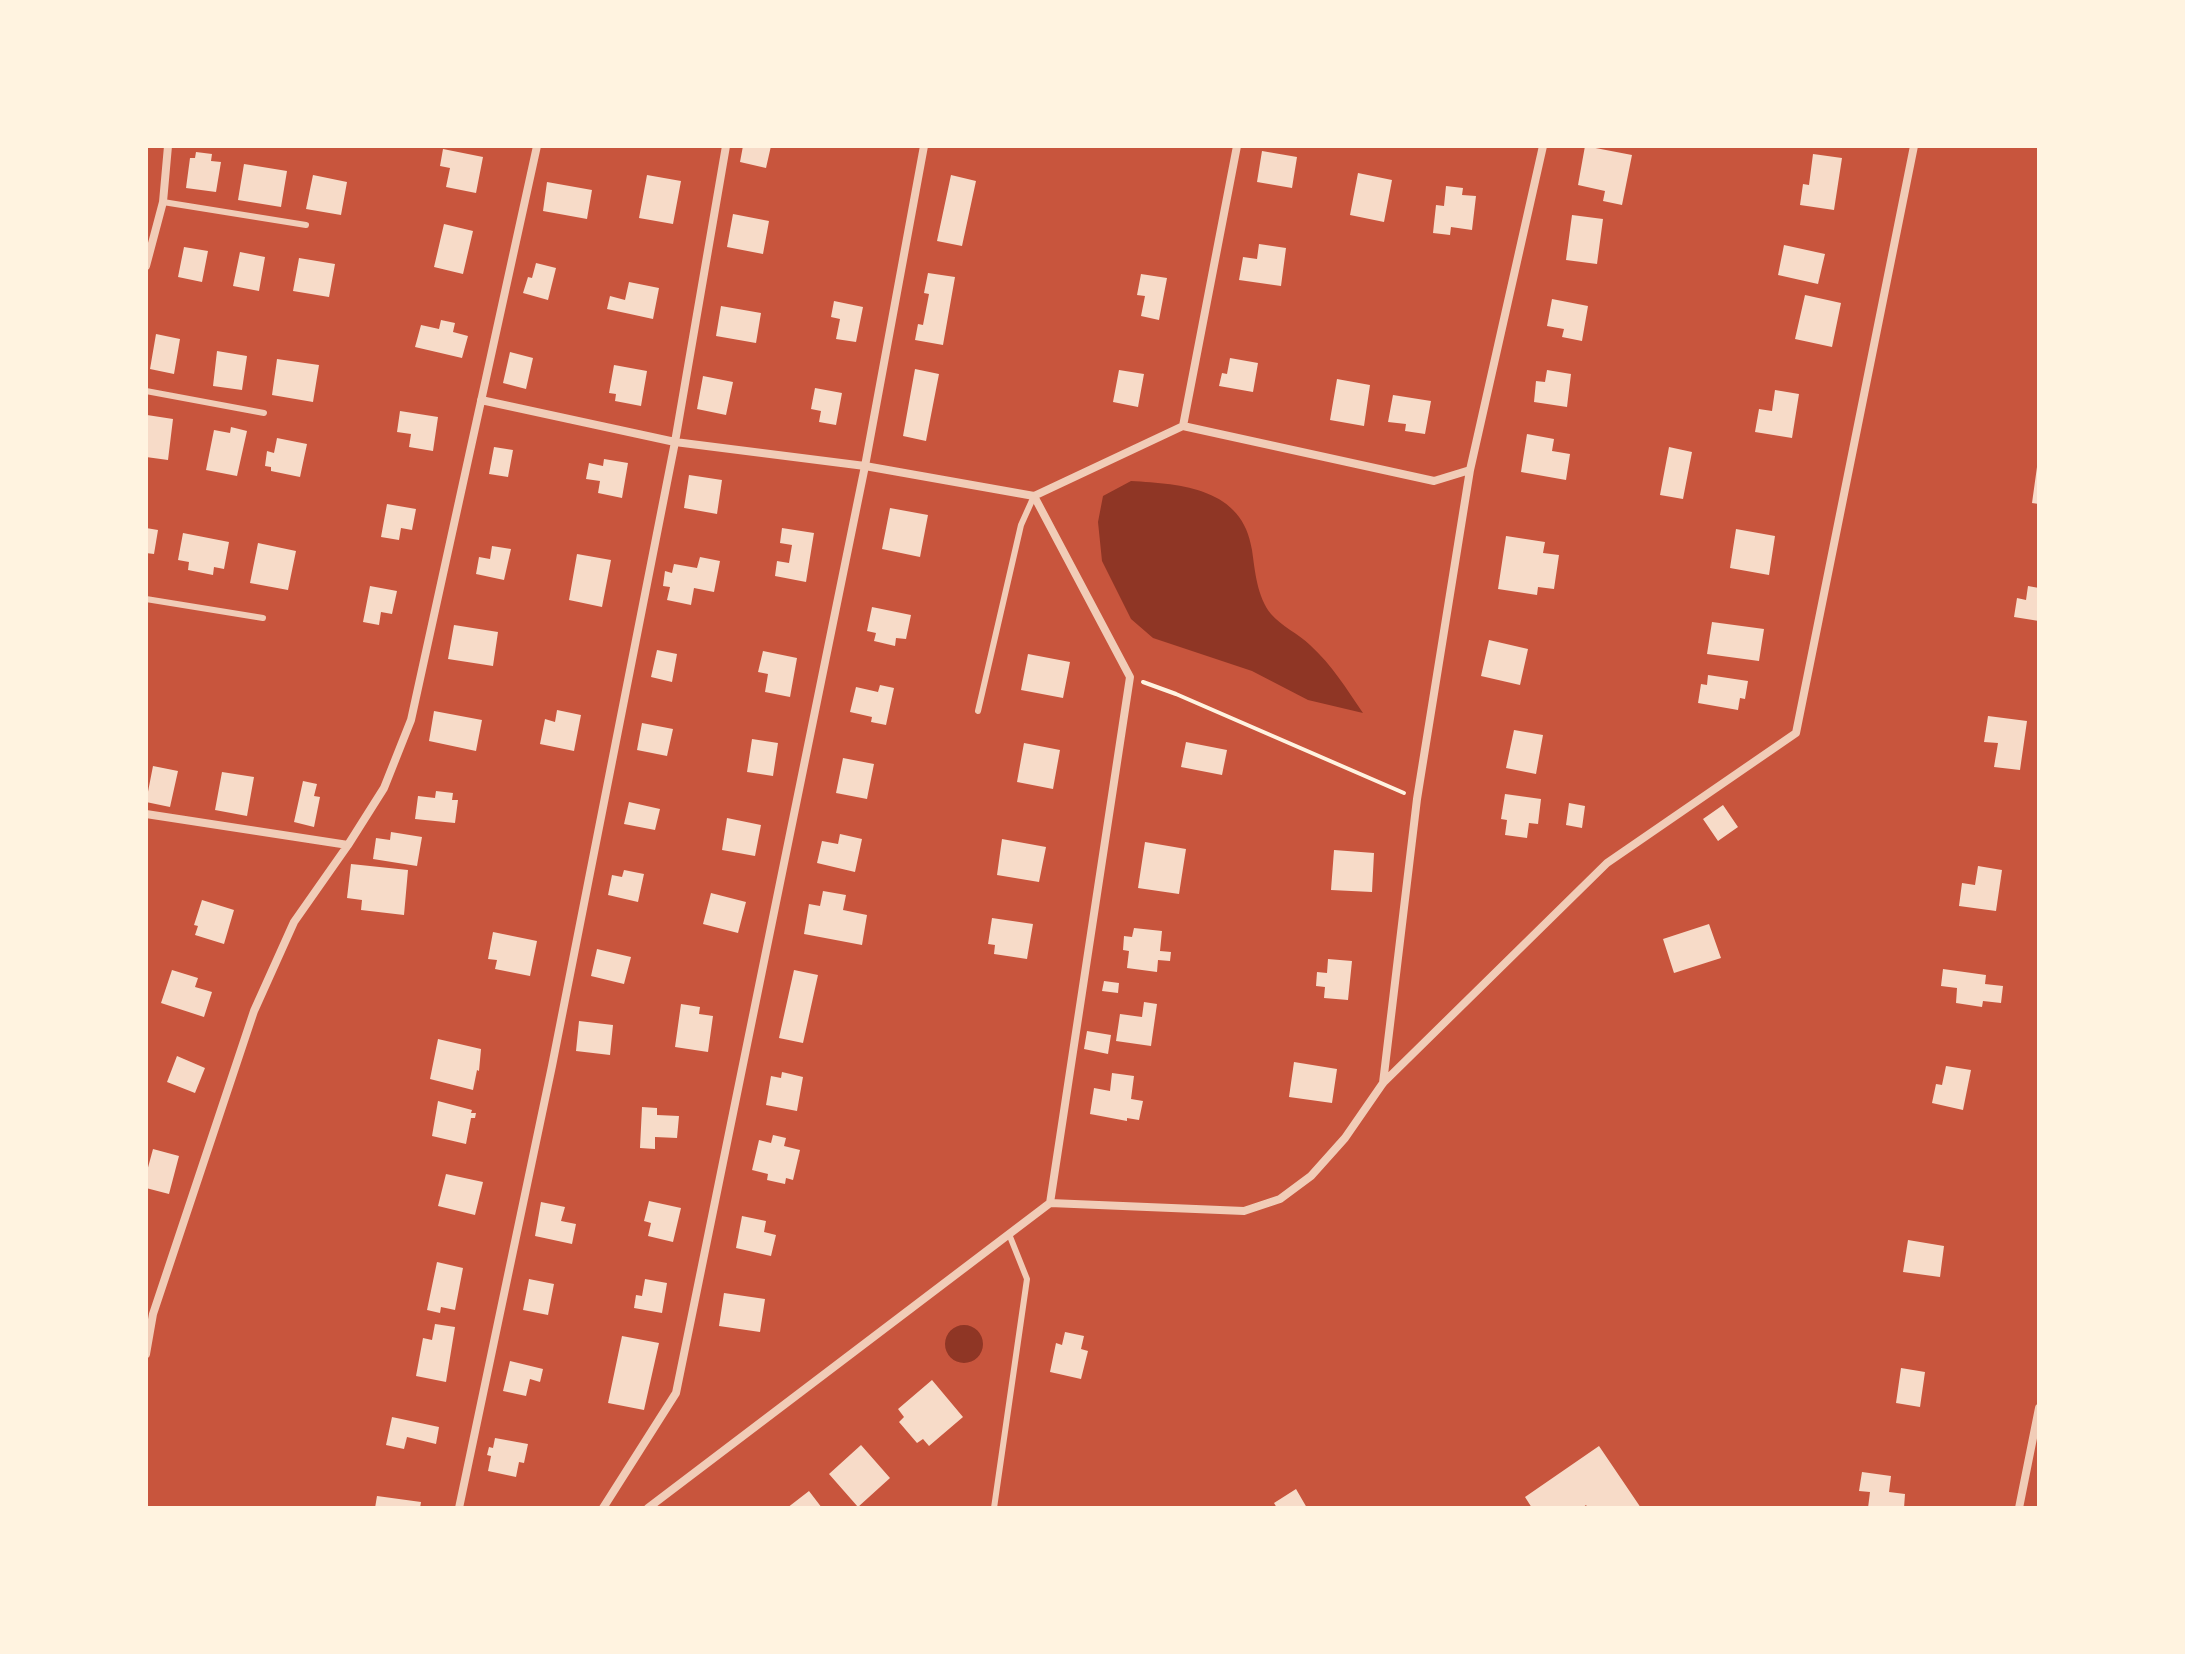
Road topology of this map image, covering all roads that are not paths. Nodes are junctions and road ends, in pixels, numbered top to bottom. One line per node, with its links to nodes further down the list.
1 (168, 146): 8 (street)
2 (537, 146): 12 (street)
3 (726, 146): 15 (street)
4 (924, 146): 16 (street)
5 (1237, 146): 14 (street)
6 (1542, 146): 17 (street)
7 (1914, 146): 24 (street)
8 (163, 202): 9 (lane); 10 (street)
9 (306, 225)
10 (146, 266)
11 (146, 391): 13 (lane)
12 (481, 400): 15 (street); 23 (street)
13 (264, 413)
14 (1183, 426): 17 (street); 18 (street)
15 (675, 442): 16 (street); 29 (street)
16 (865, 466): 18 (street); 30 (street)
17 (1470, 470): 24 (street)
18 (1034, 496): 21 (lane); 25 (street)
19 (146, 599): 20 (lane)
20 (263, 618)
21 (978, 711)
22 (146, 814): 23 (street)
23 (348, 845): 27 (street)
24 (1383, 1083): 25 (street)
25 (1050, 1203): 26 (street)
26 (1009, 1234): 31 (street); 32 (lane)
27 (146, 1354)
28 (2039, 1408): 33 (street)
29 (459, 1508)
30 (603, 1508)
31 (648, 1508)
32 (994, 1508)
33 (2019, 1508)

